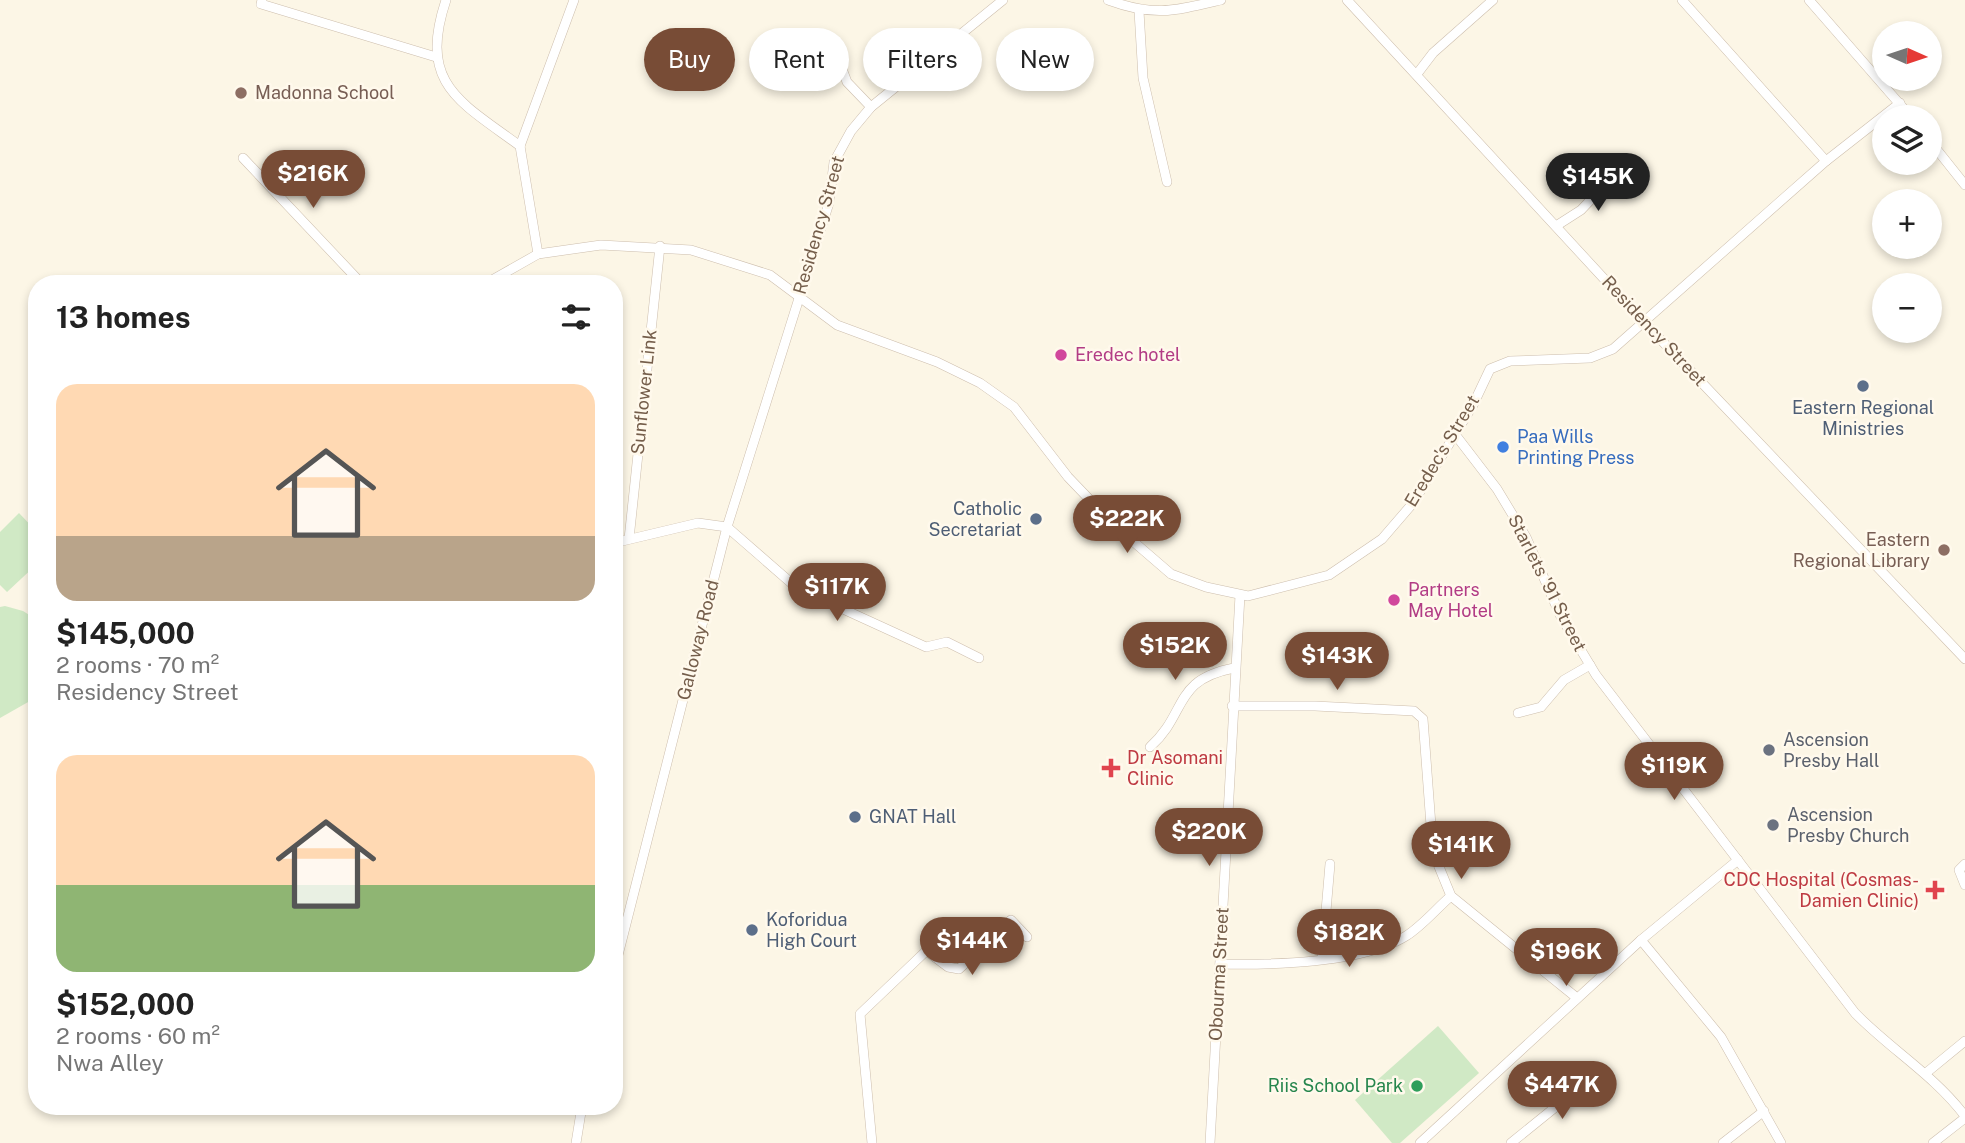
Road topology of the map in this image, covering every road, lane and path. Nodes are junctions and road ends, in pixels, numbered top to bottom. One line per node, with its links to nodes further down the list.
1 (262, 0): 12 (street)
2 (446, 0): 12 (street)
3 (574, 0): 17 (street)
4 (1003, 0): 16 (street, Residency Street)
5 (1108, 0): 11 (street)
6 (1221, 0): 11 (street)
7 (1347, 0): 13 (street, Residency Street)
8 (1493, 0): 13 (street)
9 (1682, 0): 20 (street)
10 (1809, 0): 15 (street)
11 (1139, 11): 22 (street)
12 (436, 57): 17 (street)
13 (1417, 74): 24 (street, Residency Street)
14 (849, 84): 16 (street)
15 (1900, 103): 20 (street, Eredec's Street)
16 (871, 107): 29 (street, Residency Street)
17 (520, 146): 26 (street)
18 (1942, 156): 23 (street)
19 (243, 158): 27 (street)
20 (1826, 161): 31 (street, Eredec's Street)
21 (1617, 172): 24 (street)
22 (1167, 182)
23 (1965, 185)
24 (1556, 226): 31 (street, Residency Street)
25 (660, 246): 26 (street, Eredec's Street); 29 (street, Eredec's Street); 34 (street, Sunflower Link)
26 (538, 254): 28 (street)
27 (354, 275)
28 (501, 275)
29 (800, 295): 30 (street, Residency Street); 36 (street, Eredec's Street)
30 (793, 312): 33 (street, Galloway Road)
31 (1643, 320): 32 (street, Eredec's Street); 38 (street, Residency Street)
32 (1454, 433): 36 (street, Eredec's Street); 39 (street, Starlets '91 Street)
33 (727, 527): 34 (street); 37 (street); 50 (street, Galloway Road)
34 (629, 539): 35 (street)
35 (623, 541)
36 (1240, 595): 40 (street, Obourma Street)
37 (979, 658)
38 (1965, 659)
39 (1590, 665): 42 (street); 44 (street, Starlets '91 Street)
40 (1234, 668): 41 (street, Obourma Street); 43 (street)
41 (1232, 706): 48 (street); 55 (street, Obourma Street)
42 (1518, 713)
43 (1150, 747)
44 (1738, 860): 52 (street); 58 (street, Starlets '91 Street)
45 (1965, 863): 47 (street)
46 (1330, 864): 54 (street)
47 (1965, 885)
48 (1451, 896): 54 (street); 56 (street)
49 (946, 932): 53 (street)
50 (623, 936)
51 (1027, 937): 53 (street)
52 (1641, 940): 56 (street); 60 (street)
53 (928, 952): 64 (street)
54 (1322, 958): 55 (street)
55 (1220, 964): 65 (street, Obourma Street)
56 (1577, 998): 66 (street)
57 (1965, 1041): 58 (street)
58 (1926, 1073): 62 (street, Starlets '91 Street)
59 (1595, 1075): 67 (street)
60 (1764, 1111): 68 (street); 69 (street)
61 (581, 1115): 63 (street)
62 (1965, 1117): 70 (street)
63 (576, 1143)
64 (872, 1143)
65 (1210, 1143)
66 (1420, 1143)
67 (1511, 1143)
68 (1723, 1143)
69 (1781, 1143)
70 (1933, 1143)

